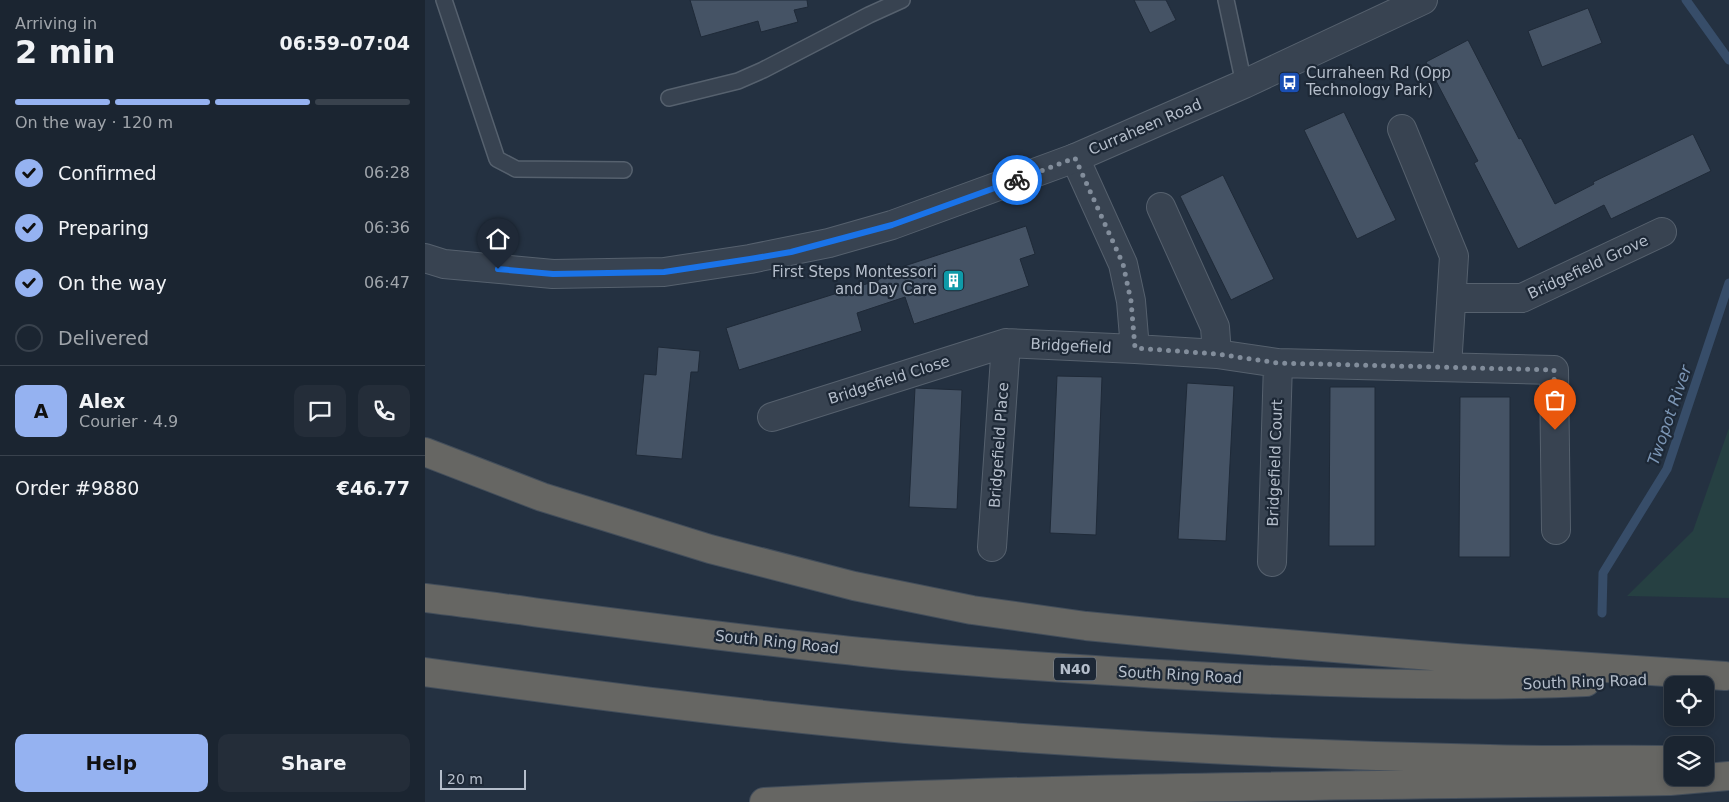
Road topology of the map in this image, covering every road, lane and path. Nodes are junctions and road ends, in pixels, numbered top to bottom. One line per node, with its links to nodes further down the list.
1 (444, 0): 10 (lane)
2 (902, 0): 5 (lane)
3 (1226, 0): 6 (lane)
4 (1423, 0): 6 (street, Curraheen Road)
5 (883, 4): 7 (lane)
6 (1244, 84): 9 (street, Curraheen Road)
7 (669, 98)
8 (1402, 129): 14 (street)
9 (1075, 158): 13 (street, Curraheen Road); 16 (street)
10 (624, 170)
11 (1161, 207): 17 (street)
12 (1662, 232): 14 (street, Bridgefield Grove)
13 (431, 263)
14 (1453, 298): 19 (street)
15 (1006, 343): 16 (street, Bridgefield); 20 (street, Bridgefield Close); 23 (street, Bridgefield Place)
16 (1135, 348): 17 (street, Bridgefield)
17 (1217, 354): 18 (street, Bridgefield)
18 (1278, 363): 19 (street, Bridgefield); 24 (street, Bridgefield Court)
19 (1447, 367): 22 (street, Bridgefield)
20 (772, 417)
21 (425, 452): 27 (highway)
22 (1556, 530)
23 (992, 547)
24 (1272, 562)
25 (425, 598): 27 (highway, South Ring Road / N40)
26 (425, 672): 28 (highway)
27 (1727, 676)
28 (1664, 760)
29 (1714, 760): 30 (highway)
30 (1729, 760)
31 (1729, 776): 32 (highway)
32 (764, 802)

